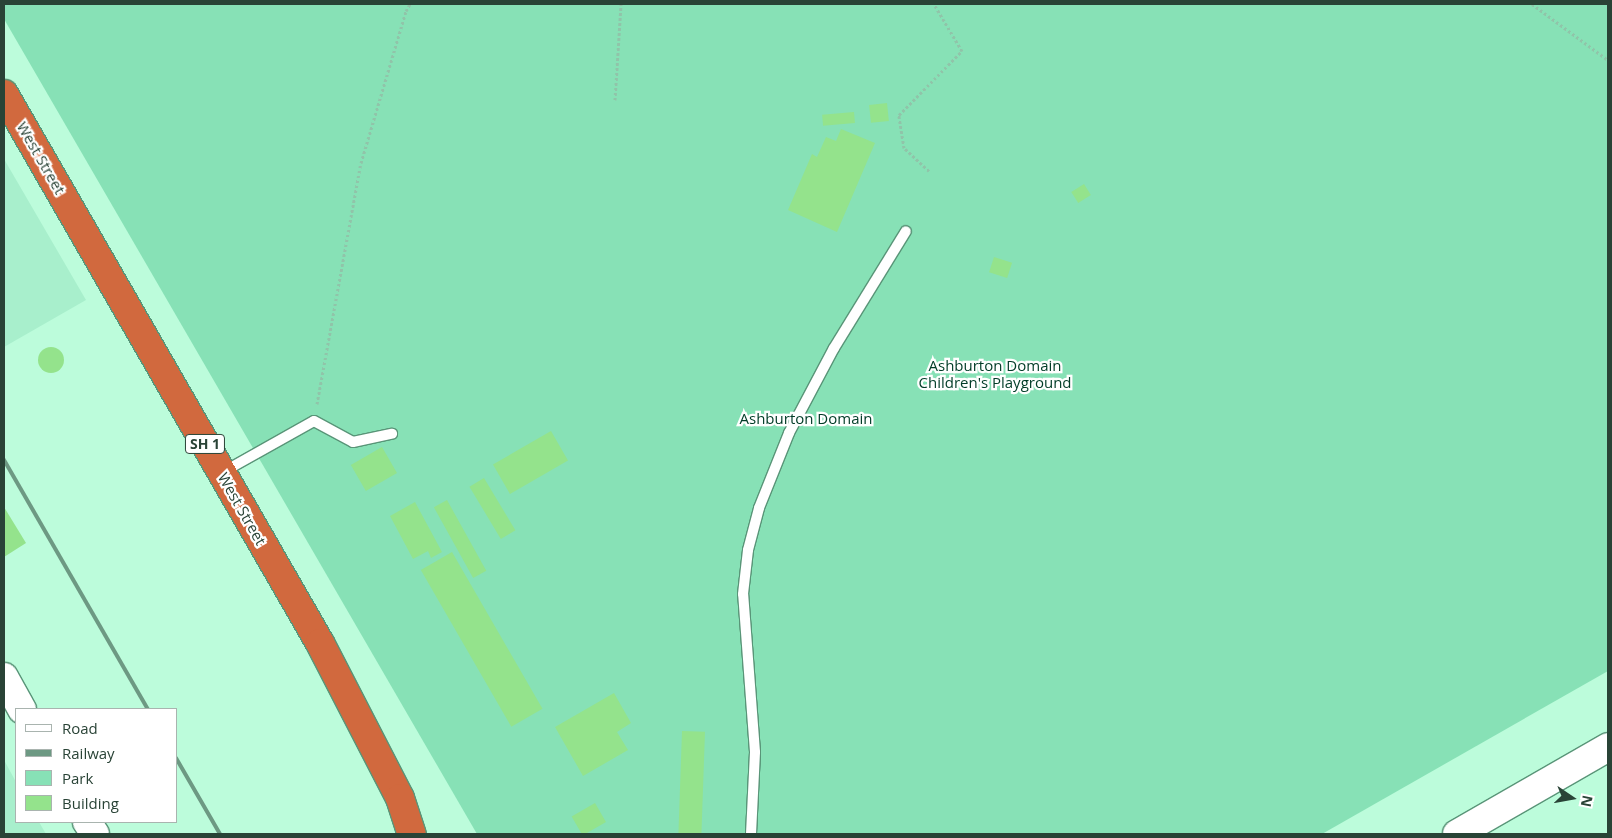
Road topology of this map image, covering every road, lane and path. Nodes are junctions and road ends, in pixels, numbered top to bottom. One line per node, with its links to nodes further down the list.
1 (410, 4): 10 (path)
2 (620, 4): 7 (path)
3 (934, 4): 8 (path)
4 (1532, 4): 5 (path)
5 (1608, 60)
6 (4, 94): 12 (highway, West Street / SH 1)
7 (615, 100)
8 (929, 171)
9 (906, 231): 21 (lane)
10 (314, 421): 11 (lane); 12 (lane)
11 (392, 434)
12 (221, 473): 16 (highway, West Street / SH 1)
13 (4, 677): 14 (main road)
14 (21, 708)
15 (1608, 747): 22 (main road)
16 (400, 798): 19 (highway, West Street / SH 1); 20 (highway, West Street / SH 1)
17 (89, 823): 18 (main road)
18 (95, 834)
19 (412, 834)
20 (427, 834)
21 (751, 834)
22 (1457, 834)

